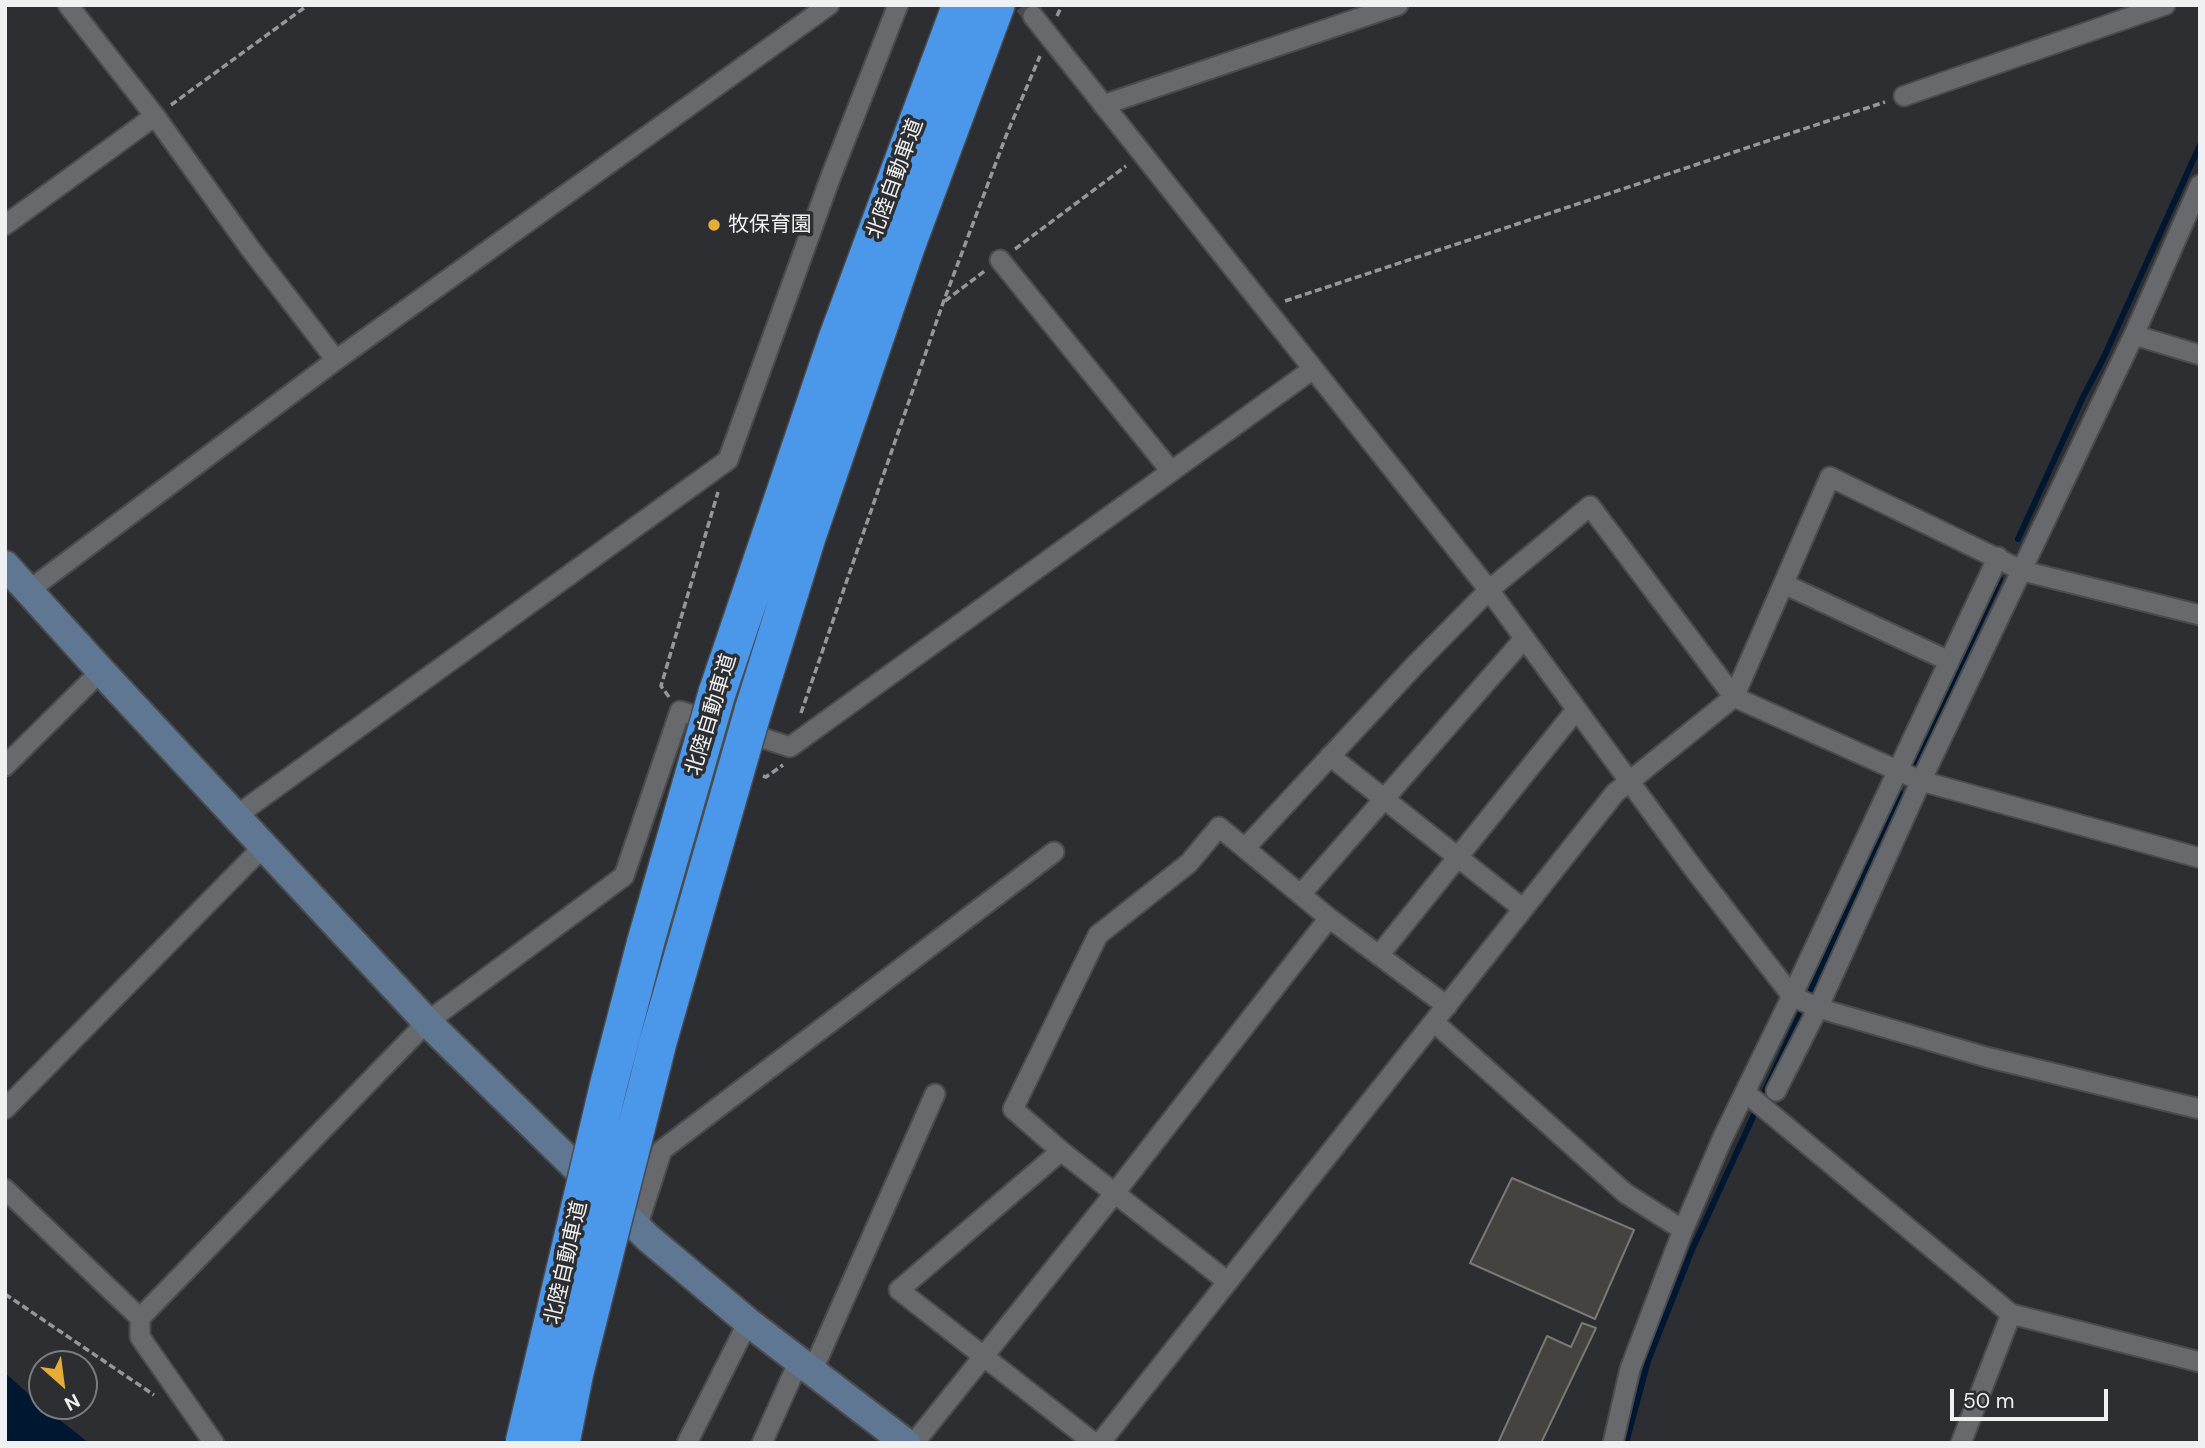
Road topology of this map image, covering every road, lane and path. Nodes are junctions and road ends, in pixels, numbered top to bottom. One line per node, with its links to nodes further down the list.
1 (68, 5): 13 (street)
2 (308, 5): 13 (path)
3 (829, 5): 22 (street)
4 (898, 5): 24 (street)
5 (961, 5): 83 (highway, 北陸自動車道, bridge)
6 (996, 5): 84 (highway, 北陸自動車道, bridge)
7 (1398, 5): 12 (street)
8 (2165, 5): 11 (street)
9 (1033, 16): 10 (street)
10 (1048, 36): 12 (street); 18 (path)
11 (1904, 96): 19 (path)
12 (1103, 105): 14 (street)
13 (155, 116): 16 (street); 22 (street)
14 (1142, 154): 17 (path); 19 (street)
15 (2200, 185): 20 (street)
16 (5, 225)
17 (1000, 260): 18 (path); 25 (street)
18 (943, 303): 39 (path)
19 (1264, 307): 23 (street)
20 (2134, 335): 21 (street); 28 (street)
21 (2200, 355)
22 (336, 360): 30 (street)
23 (1313, 369): 25 (street); 31 (street)
24 (728, 460): 38 (path); 47 (street)
25 (1171, 471): 39 (street)
26 (1997, 557): 28 (street); 29 (street); 34 (street)
27 (5, 565): 30 (street)
28 (2023, 571): 32 (street); 44 (street)
29 (1784, 584): 34 (street); 36 (street)
30 (28, 590): 35 (street)
31 (1489, 590): 33 (street); 36 (street); 40 (street)
32 (2200, 615)
33 (1524, 639): 37 (street); 46 (street)
34 (1949, 661): 42 (street)
35 (101, 671): 41 (street); 47 (street)
36 (1734, 697): 42 (street); 45 (street)
37 (1576, 710): 45 (street); 51 (street)
38 (680, 711): 39 (street); 60 (street)
39 (789, 754): 43 (path)
40 (1331, 756): 46 (street); 49 (street)
41 (5, 766)
42 (1897, 772): 44 (street); 57 (street)
43 (755, 774)
44 (1921, 781): 52 (street); 59 (street)
45 (1629, 782): 54 (street); 57 (street)
46 (1384, 799): 51 (street); 53 (street)
47 (236, 816): 48 (street)
48 (264, 846): 60 (street); 66 (street)
49 (1245, 847): 53 (street); 67 (street)
50 (1054, 852): 70 (street)
51 (1457, 857): 54 (street); 56 (street)
52 (2200, 858)
53 (1301, 894): 55 (street)
54 (1522, 908): 58 (street)
55 (1329, 918): 56 (street); 69 (street)
56 (1380, 954): 58 (street)
57 (1792, 996): 59 (street); 63 (street)
58 (1447, 1006): 61 (street)
59 (1818, 1007): 62 (street); 65 (street)
60 (427, 1022): 70 (street); 75 (street)
61 (1434, 1022): 71 (street); 72 (street)
62 (1776, 1091)
63 (1746, 1093): 71 (street); 74 (street)
64 (935, 1094): 79 (street)
65 (2200, 1109)
66 (5, 1110)
67 (1061, 1151): 69 (street); 77 (street)
68 (5, 1189): 75 (street)
69 (1114, 1194): 72 (street); 77 (street)
70 (638, 1227): 76 (street)
71 (1683, 1230): 89 (street)
72 (1228, 1282): 88 (street)
73 (5, 1294): 80 (path)
74 (2011, 1314): 78 (street); 90 (street)
75 (140, 1318): 82 (street)
76 (748, 1322): 79 (street); 85 (street)
77 (982, 1357): 81 (street); 87 (street)
78 (2200, 1362)
79 (806, 1366): 81 (street); 86 (street)
80 (156, 1396)
81 (898, 1440)
82 (214, 1443)
83 (524, 1443)
84 (561, 1443)
85 (687, 1443)
86 (762, 1443)
87 (1094, 1443)
88 (1100, 1443)
89 (1613, 1443)
90 (1961, 1443)

